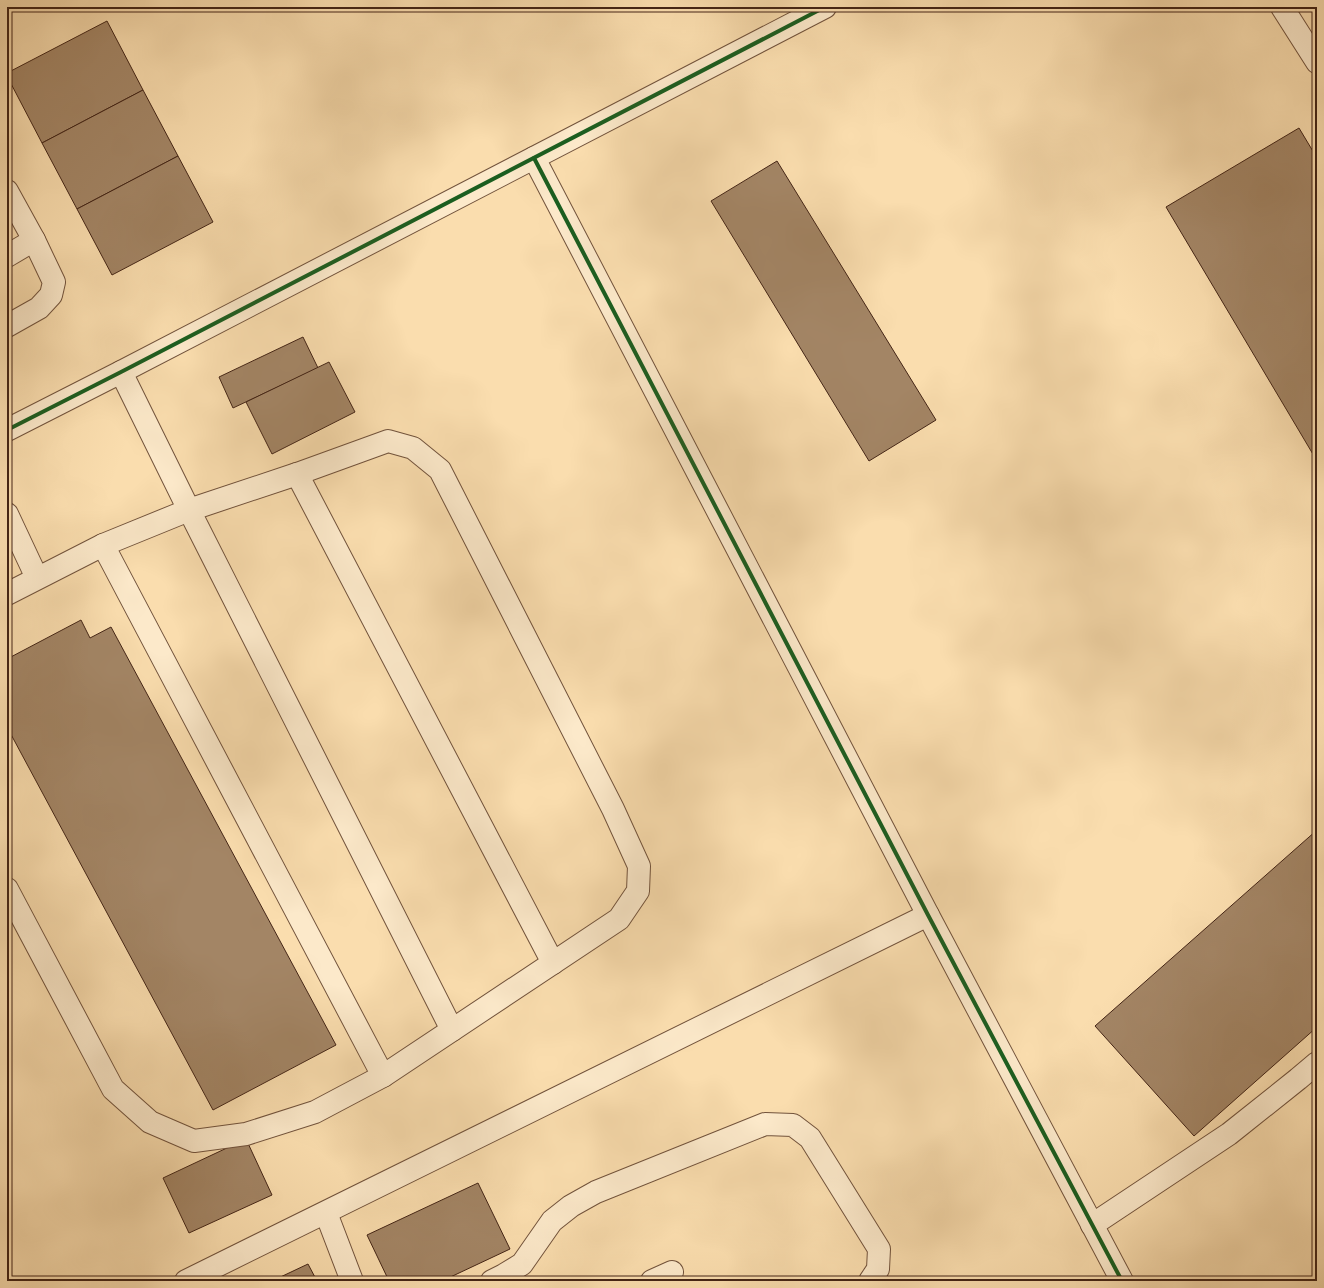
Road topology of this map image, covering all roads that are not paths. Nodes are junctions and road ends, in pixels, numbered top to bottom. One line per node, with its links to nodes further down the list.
1 (826, 7): 4 (street)
2 (1282, 7): 3 (street)
3 (1317, 62)
4 (534, 158): 9 (street); 18 (street)
5 (7, 190): 6 (street)
6 (34, 240): 7 (street); 8 (street)
7 (7, 256)
8 (7, 326)
9 (121, 372): 10 (street); 12 (street)
10 (7, 430)
11 (297, 474): 12 (street); 19 (street); 19 (street)
12 (189, 510): 14 (street); 20 (street)
13 (7, 514): 15 (street)
14 (103, 545): 15 (street); 22 (street)
15 (37, 578): 16 (street)
16 (7, 594)
17 (7, 889): 22 (street)
18 (928, 915): 23 (street); 24 (street)
19 (553, 963): 20 (street)
20 (452, 1030): 22 (street)
21 (1317, 1063): 24 (street)
22 (383, 1076)
23 (326, 1213): 26 (street); 27 (street)
24 (1092, 1225): 31 (street)
25 (672, 1272): 29 (street)
26 (186, 1281)
27 (352, 1281)
28 (492, 1281): 30 (street)
29 (652, 1281)
30 (870, 1281)
31 (1122, 1281)

